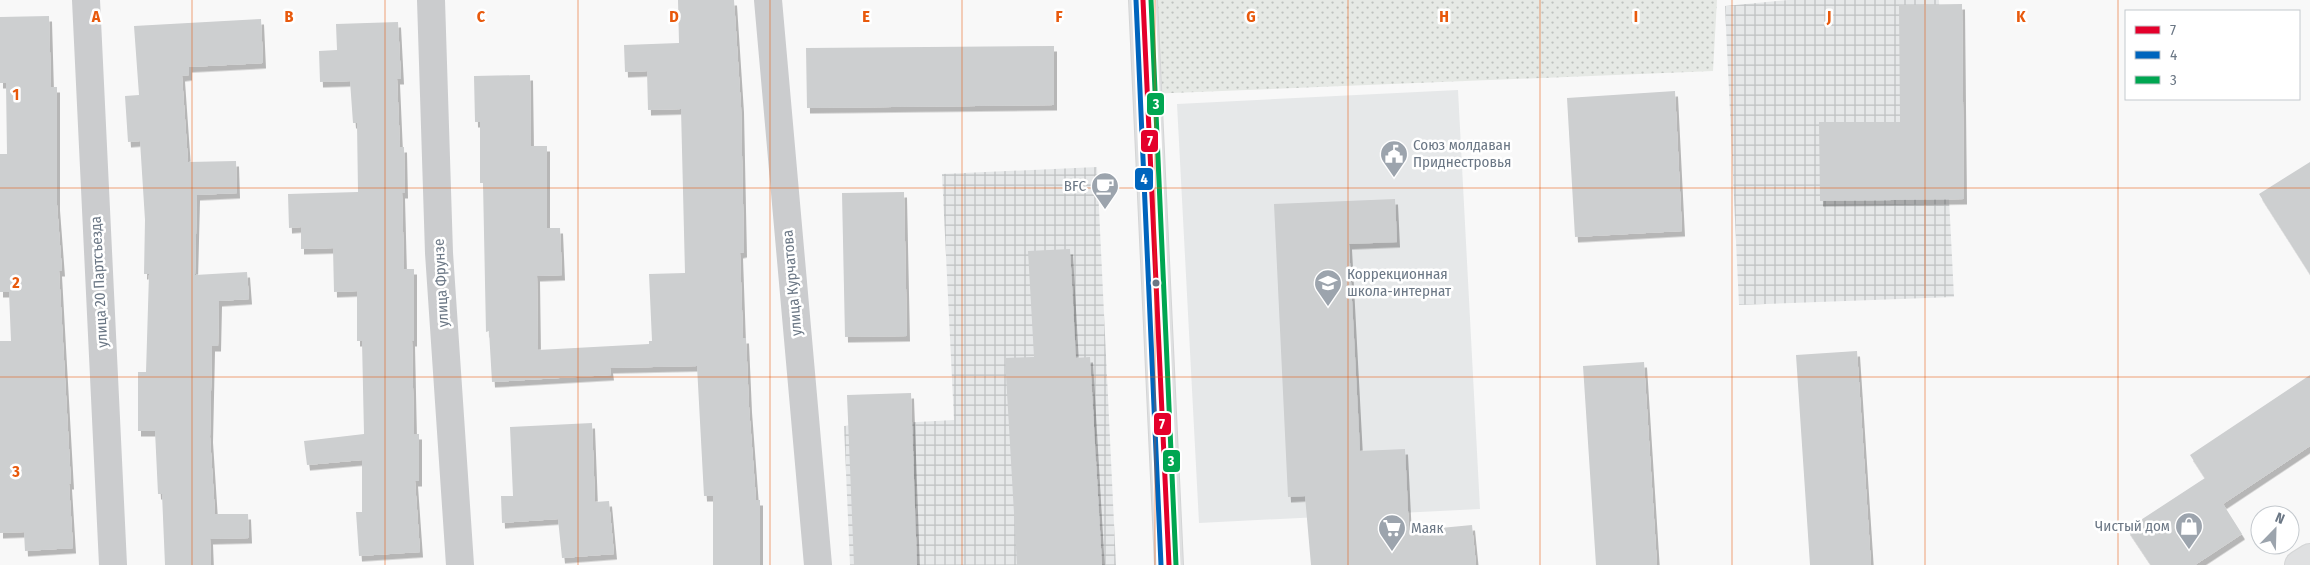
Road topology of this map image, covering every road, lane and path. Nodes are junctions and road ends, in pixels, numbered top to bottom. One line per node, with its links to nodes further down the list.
1 (86, 0): 6 (street, улица 20 Партсъезда)
2 (431, 0): 7 (street, улица Фрунзе)
3 (768, 0): 8 (street, улица Курчатова)
4 (1143, 0): 9 (street)
5 (2310, 558): 10 (street)
6 (113, 565)
7 (460, 565)
8 (818, 565)
9 (1168, 565)
10 (2299, 565)

